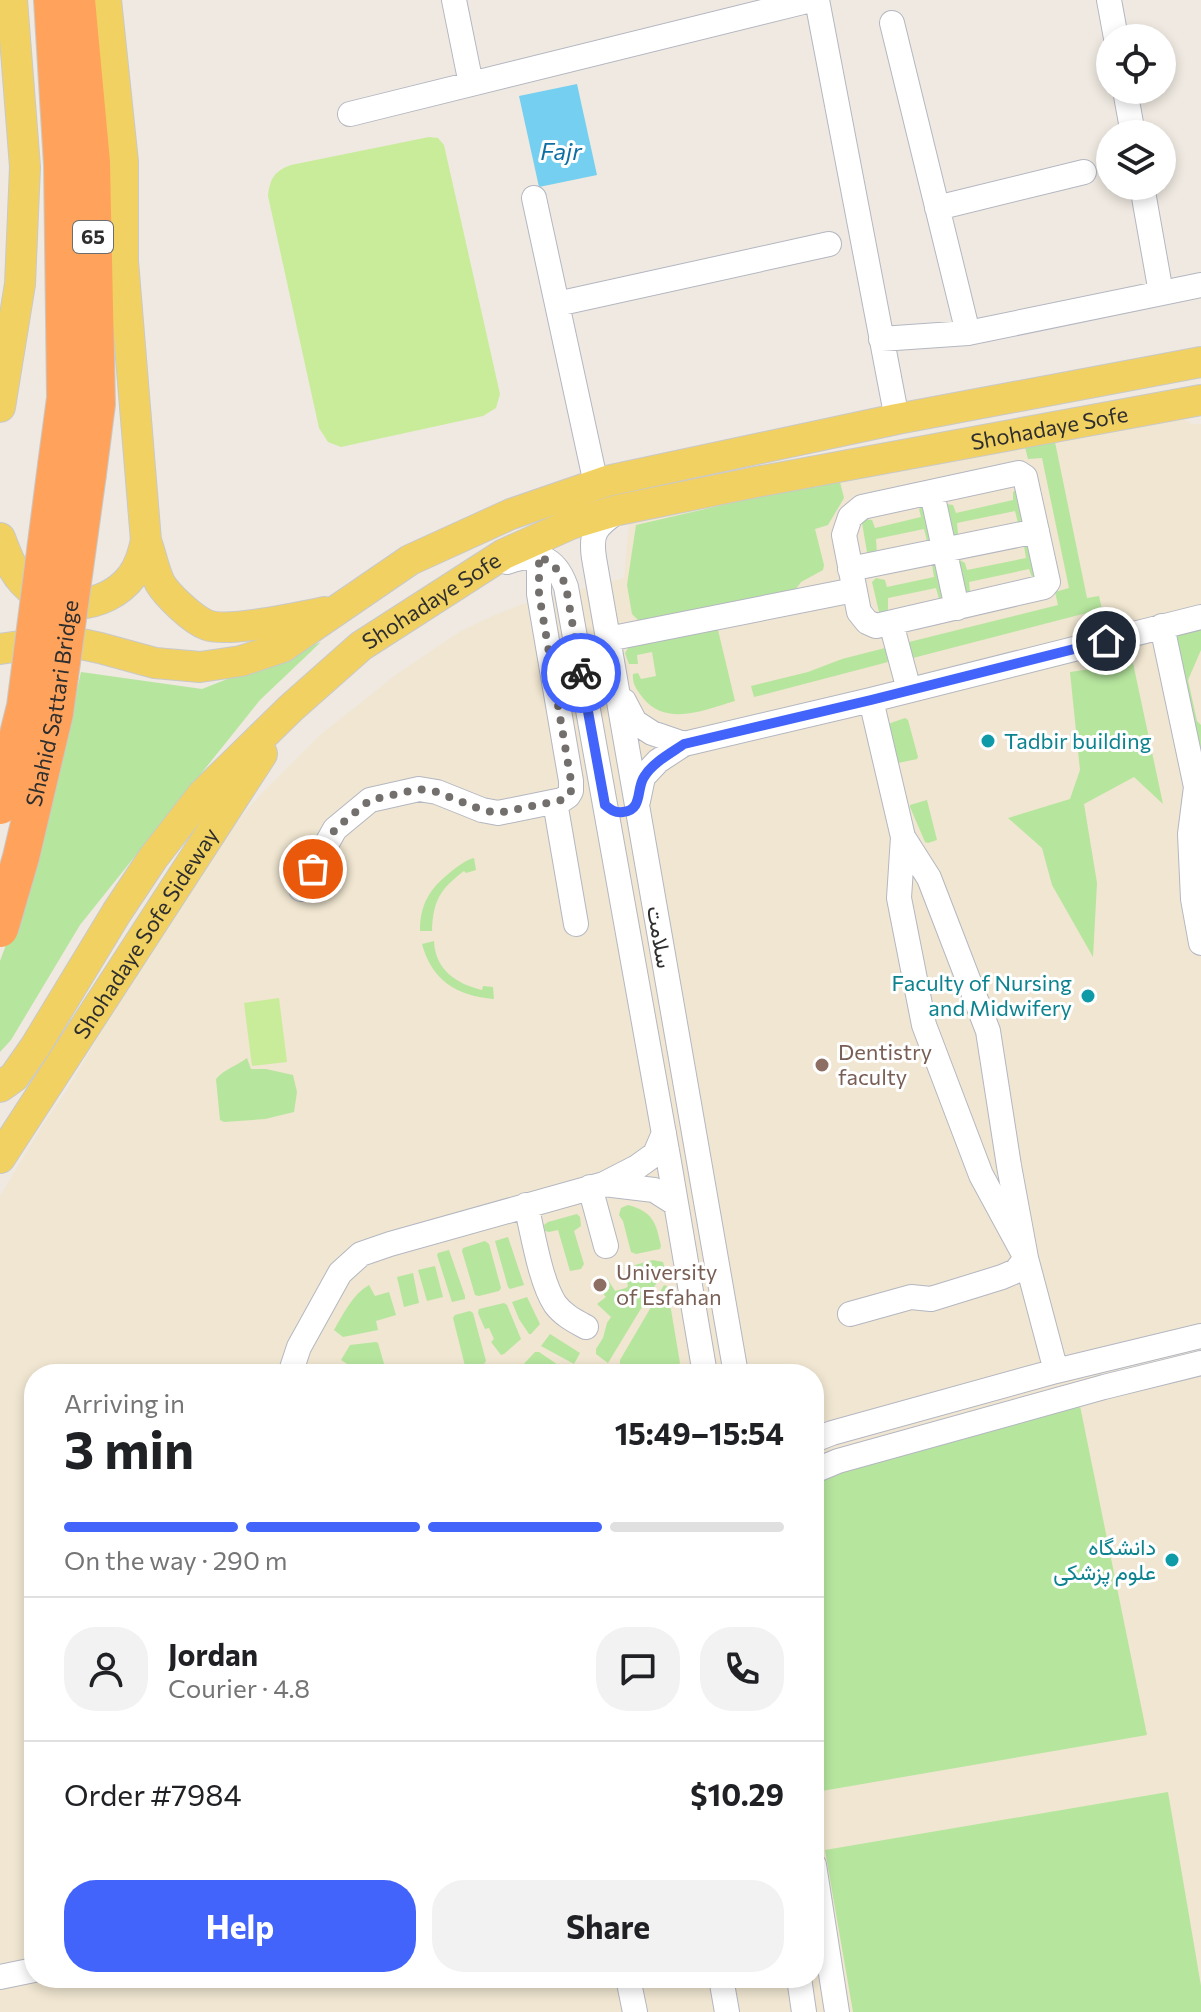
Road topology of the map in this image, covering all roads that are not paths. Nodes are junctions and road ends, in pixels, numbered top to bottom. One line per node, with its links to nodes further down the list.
1 (12, 0): 25 (main road)
2 (52, 0): 27 (highway, 65)
3 (77, 0): 27 (highway, 65)
4 (106, 0): 33 (main road)
5 (454, 0): 11 (street)
6 (811, 0): 11 (street)
7 (817, 0): 22 (street)
8 (1109, 0): 10 (street)
9 (892, 23): 16 (street)
10 (1113, 24)
11 (471, 84): 12 (street)
12 (350, 114)
13 (1084, 172): 16 (street)
14 (534, 198): 20 (street)
15 (1144, 200): 19 (street)
16 (937, 208): 21 (street)
17 (829, 244): 20 (street)
18 (1201, 285): 19 (street)
19 (1161, 293): 21 (street)
20 (557, 304): 28 (street)
21 (968, 333): 22 (street)
22 (881, 339): 26 (street)
23 (1192, 364): 24 (main road); 26 (main road, Shohadaye Sofe)
24 (1195, 401): 30 (main road, Shohadaye Sofe)
25 (0, 407)
26 (897, 419): 28 (main road, Shohadaye Sofe)
27 (72, 470): 57 (highway, Shahid Sattari Bridge / 65, bridge); 61 (highway, Shahid Sattari Bridge / 65, bridge)
28 (596, 484): 41 (main road, Shohadaye Sofe)
29 (932, 493): 31 (street); 34 (street); 36 (street)
30 (618, 510): 37 (street, سلامت); 38 (main road, Shohadaye Sofe)
31 (1037, 531): 34 (street); 40 (street)
32 (0, 538): 33 (main road)
33 (146, 541): 41 (main road)
34 (945, 550): 36 (street); 40 (street)
35 (539, 556): 38 (street); 39 (street); 54 (street)
36 (852, 580): 43 (street); 45 (street)
37 (599, 581): 39 (street); 45 (street, سلامت)
38 (460, 582): 51 (main road, Shohadaye Sofe)
39 (566, 587): 47 (street, سلامت)
40 (957, 608): 43 (street)
41 (335, 611): 46 (main road, Shohadaye Sofe)
42 (1201, 617): 44 (street)
43 (891, 623): 49 (street)
44 (1162, 626): 49 (street); 53 (street)
45 (610, 648): 47 (street); 48 (street, سلامت)
46 (0, 649)
47 (580, 666): 56 (street, سلامت)
48 (617, 686): 52 (street); 55 (street, سلامت)
49 (909, 690): 50 (street)
50 (871, 700): 52 (street); 58 (street)
51 (291, 708): 63 (main road, Shohadaye Sofe); 65 (main road, Shohadaye Sofe Sideway)
52 (684, 744): 55 (street)
53 (1199, 791): 62 (street)
54 (555, 802): 59 (street); 60 (street)
55 (637, 804): 56 (street); 78 (street, سلامت)
56 (605, 805): 64 (street, سلامت)
57 (0, 806)
58 (903, 837): 70 (street); 70 (street)
59 (301, 889)
60 (576, 924)
61 (0, 929)
62 (1201, 943)
63 (0, 1087)
64 (664, 1133): 66 (street); 67 (street, سلامت)
65 (0, 1158)
66 (597, 1186): 67 (street); 68 (street); 69 (street)
67 (676, 1204): 77 (street, سلامت)
68 (526, 1205): 72 (street); 76 (street)
69 (606, 1246)
70 (1026, 1258): 71 (street); 79 (street)
71 (850, 1314)
72 (586, 1327)
73 (1201, 1336): 74 (street)
74 (1096, 1362): 79 (street); 80 (street)
75 (1201, 1363): 80 (street)
76 (293, 1364)
77 (703, 1364)
78 (734, 1364)
79 (1056, 1371): 81 (street)
80 (1104, 1387): 82 (street)
81 (824, 1436)
82 (824, 1467)
83 (824, 1929): 92 (street)
84 (24, 1972): 85 (street)
85 (0, 1977)
86 (630, 1988): 89 (street)
87 (723, 1988): 90 (street)
88 (800, 1988): 91 (street)
89 (635, 2012)
90 (727, 2012)
91 (804, 2012)
92 (837, 2012)

